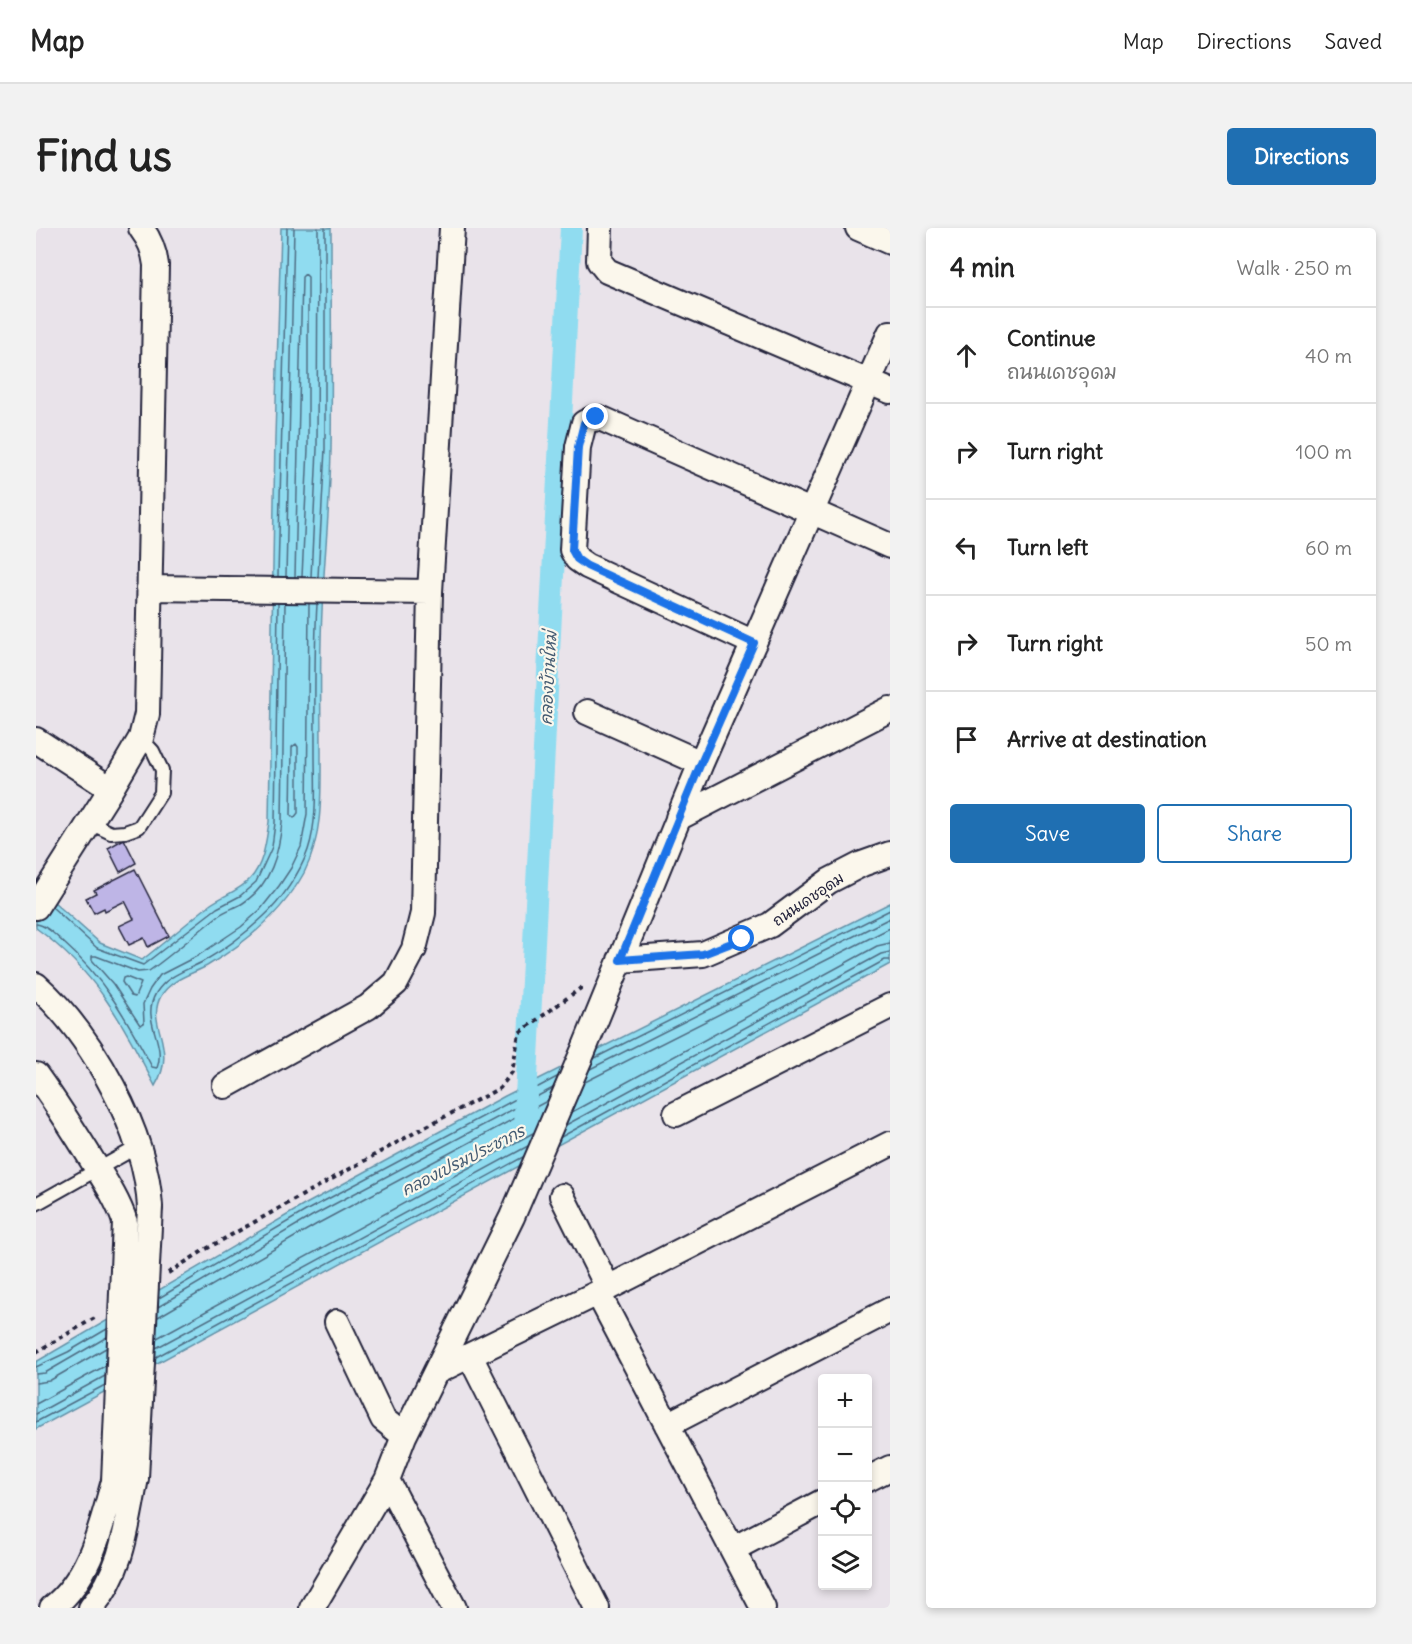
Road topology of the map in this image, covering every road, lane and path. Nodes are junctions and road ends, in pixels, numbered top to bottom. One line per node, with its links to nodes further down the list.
1 (141, 228): 10 (street)
2 (452, 228): 11 (street)
3 (600, 228): 7 (street)
4 (858, 228): 5 (street)
5 (890, 242)
6 (890, 333): 7 (street)
7 (880, 386): 8 (street)
8 (811, 511): 9 (street); 12 (street); 12 (street)
9 (890, 546)
10 (149, 588): 11 (street); 15 (street)
11 (430, 591): 28 (street)
12 (754, 643): 17 (street)
13 (890, 709): 19 (street)
14 (587, 712): 17 (street)
15 (141, 738): 18 (street); 20 (lane)
16 (36, 740): 18 (street)
17 (701, 763): 19 (street)
18 (111, 789): 20 (street)
19 (678, 818): 23 (street)
20 (90, 823): 22 (street)
21 (890, 854): 23 (street, ถนนเดชอุดม)
22 (43, 897)
23 (620, 960): 40 (street)
24 (36, 985): 31 (street)
25 (890, 1006): 29 (street)
26 (552, 1010): 35 (path)
27 (36, 1075): 32 (street)
28 (225, 1086)
29 (676, 1114)
30 (890, 1144): 36 (street)
31 (139, 1146): 32 (lane); 45 (street, bridge)
32 (98, 1169): 34 (lane); 45 (street, bridge)
33 (562, 1196): 36 (street)
34 (36, 1204)
35 (206, 1249)
36 (603, 1290): 39 (street); 41 (street)
37 (890, 1310): 41 (street)
38 (337, 1322): 42 (street)
39 (470, 1356): 40 (street); 53 (street)
40 (436, 1372): 42 (street)
41 (667, 1425): 48 (street)
42 (404, 1436): 46 (street)
43 (890, 1468): 44 (street)
44 (872, 1477)
45 (125, 1479): 49 (street); 50 (street)
46 (387, 1480): 51 (street); 52 (street)
47 (818, 1505): 48 (street)
48 (733, 1549): 54 (street)
49 (52, 1608)
50 (91, 1608)
51 (312, 1608)
52 (454, 1608)
53 (597, 1608)
54 (763, 1608)

